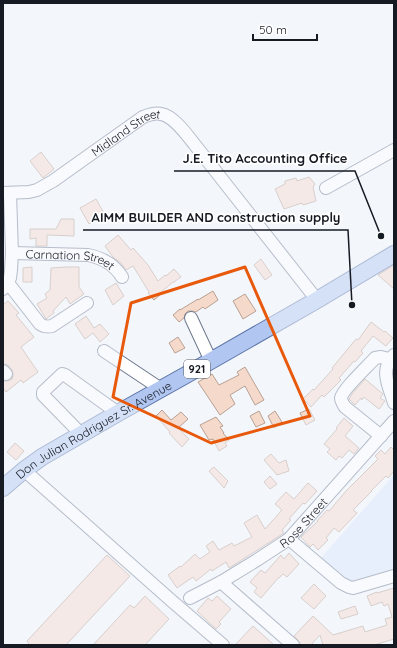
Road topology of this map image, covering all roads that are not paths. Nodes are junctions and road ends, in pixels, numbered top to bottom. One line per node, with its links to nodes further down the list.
1 (394, 150): 2 (street)
2 (326, 188)
3 (7, 193): 4 (street); 8 (street, Midland Street)
4 (12, 253): 6 (street, Carnation Street); 7 (street)
5 (394, 254): 8 (main road, Don Julian Rodriguez Sr. Avenue / 921)
6 (122, 277)
7 (5, 286): 9 (street)
8 (317, 300): 13 (main road, Don Julian Rodriguez Sr. Avenue / 921)
9 (87, 303)
10 (191, 318): 13 (street)
11 (104, 351): 14 (street)
12 (392, 357): 15 (street); 19 (street)
13 (211, 361): 14 (main road, Don Julian Rodriguez Sr. Avenue / 921)
14 (161, 389): 16 (main road, Don Julian Rodriguez Sr. Avenue / 921)
15 (394, 403)
16 (118, 413): 18 (main road, Don Julian Rodriguez Sr. Avenue / 921); 18 (street)
17 (394, 421): 19 (street, Rose Street)
18 (81, 434): 20 (main road, Don Julian Rodriguez Sr. Avenue / 921)
19 (381, 436): 22 (street, Rose Street)
20 (24, 470): 21 (main road, Don Julian Rodriguez Sr. Avenue / 921); 26 (street)
21 (3, 488)
22 (289, 539): 23 (street); 24 (street, Rose Street)
23 (394, 576)
24 (221, 582): 25 (street, Rose Street); 27 (street)
25 (190, 598)
26 (223, 645)
27 (293, 645)

